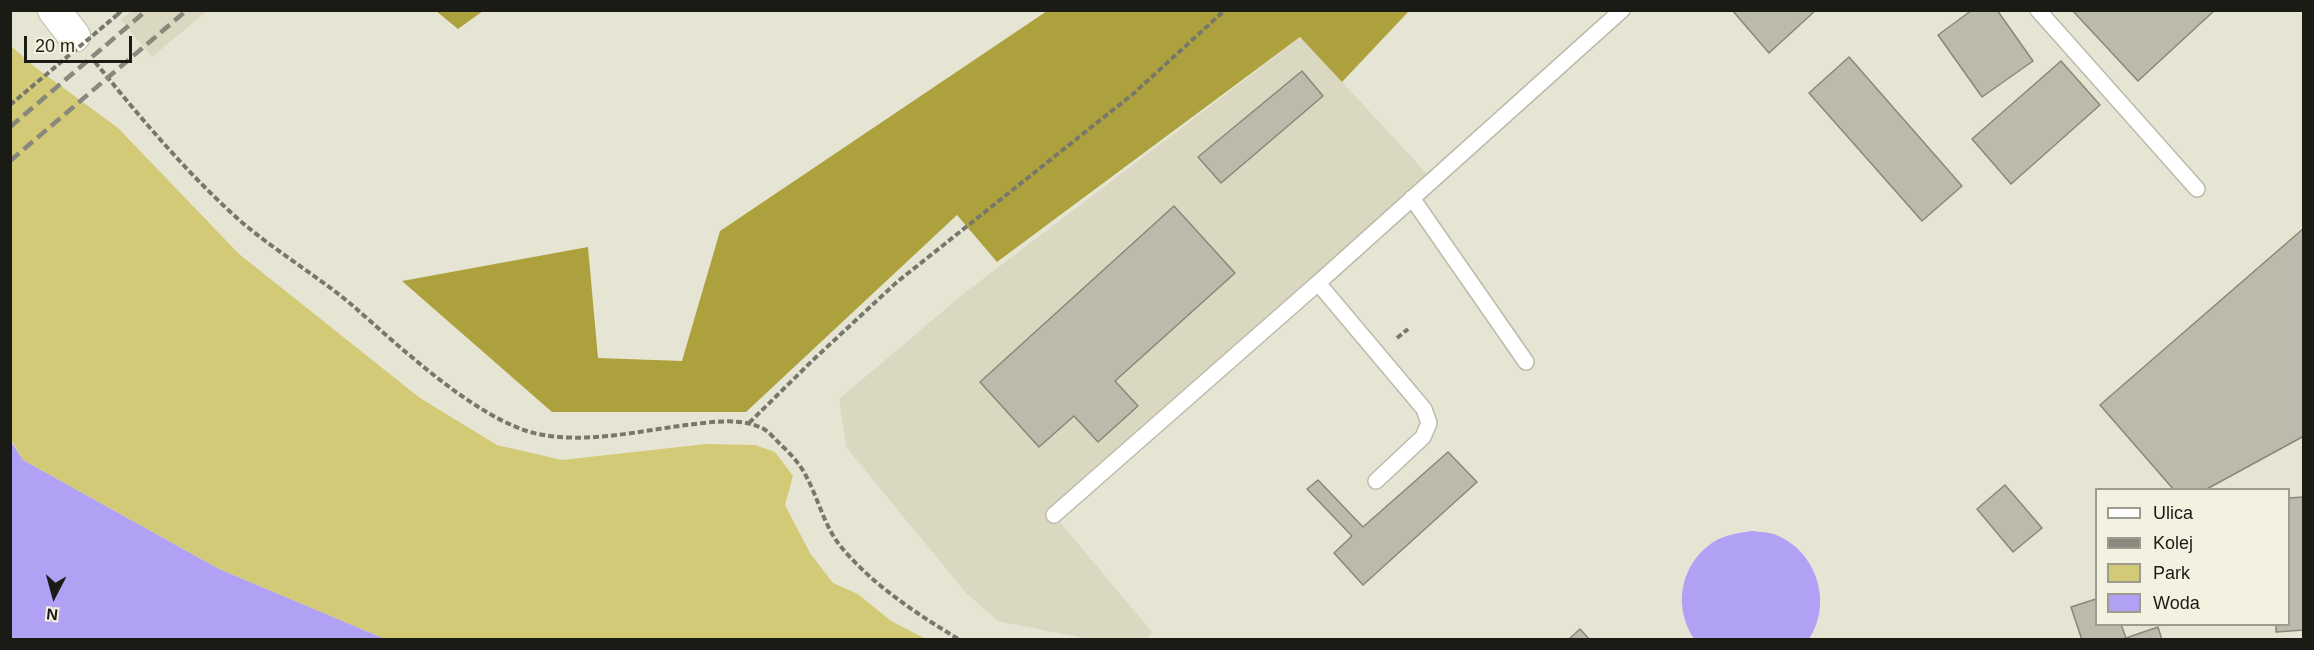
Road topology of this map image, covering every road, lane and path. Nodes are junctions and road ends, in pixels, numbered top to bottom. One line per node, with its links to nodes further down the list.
1 (54, 10): 6 (street)
2 (122, 10): 7 (path, bridge)
3 (1225, 10): 12 (path)
4 (1622, 10): 9 (lane)
5 (2038, 10): 8 (lane)
6 (74, 36): 12 (path)
7 (10, 105)
8 (2197, 189)
9 (1412, 198): 10 (lane); 11 (lane)
10 (1318, 283): 13 (lane); 14 (lane)
11 (1526, 362)
12 (749, 423): 15 (path)
13 (1376, 481)
14 (1054, 515)
15 (960, 639)

